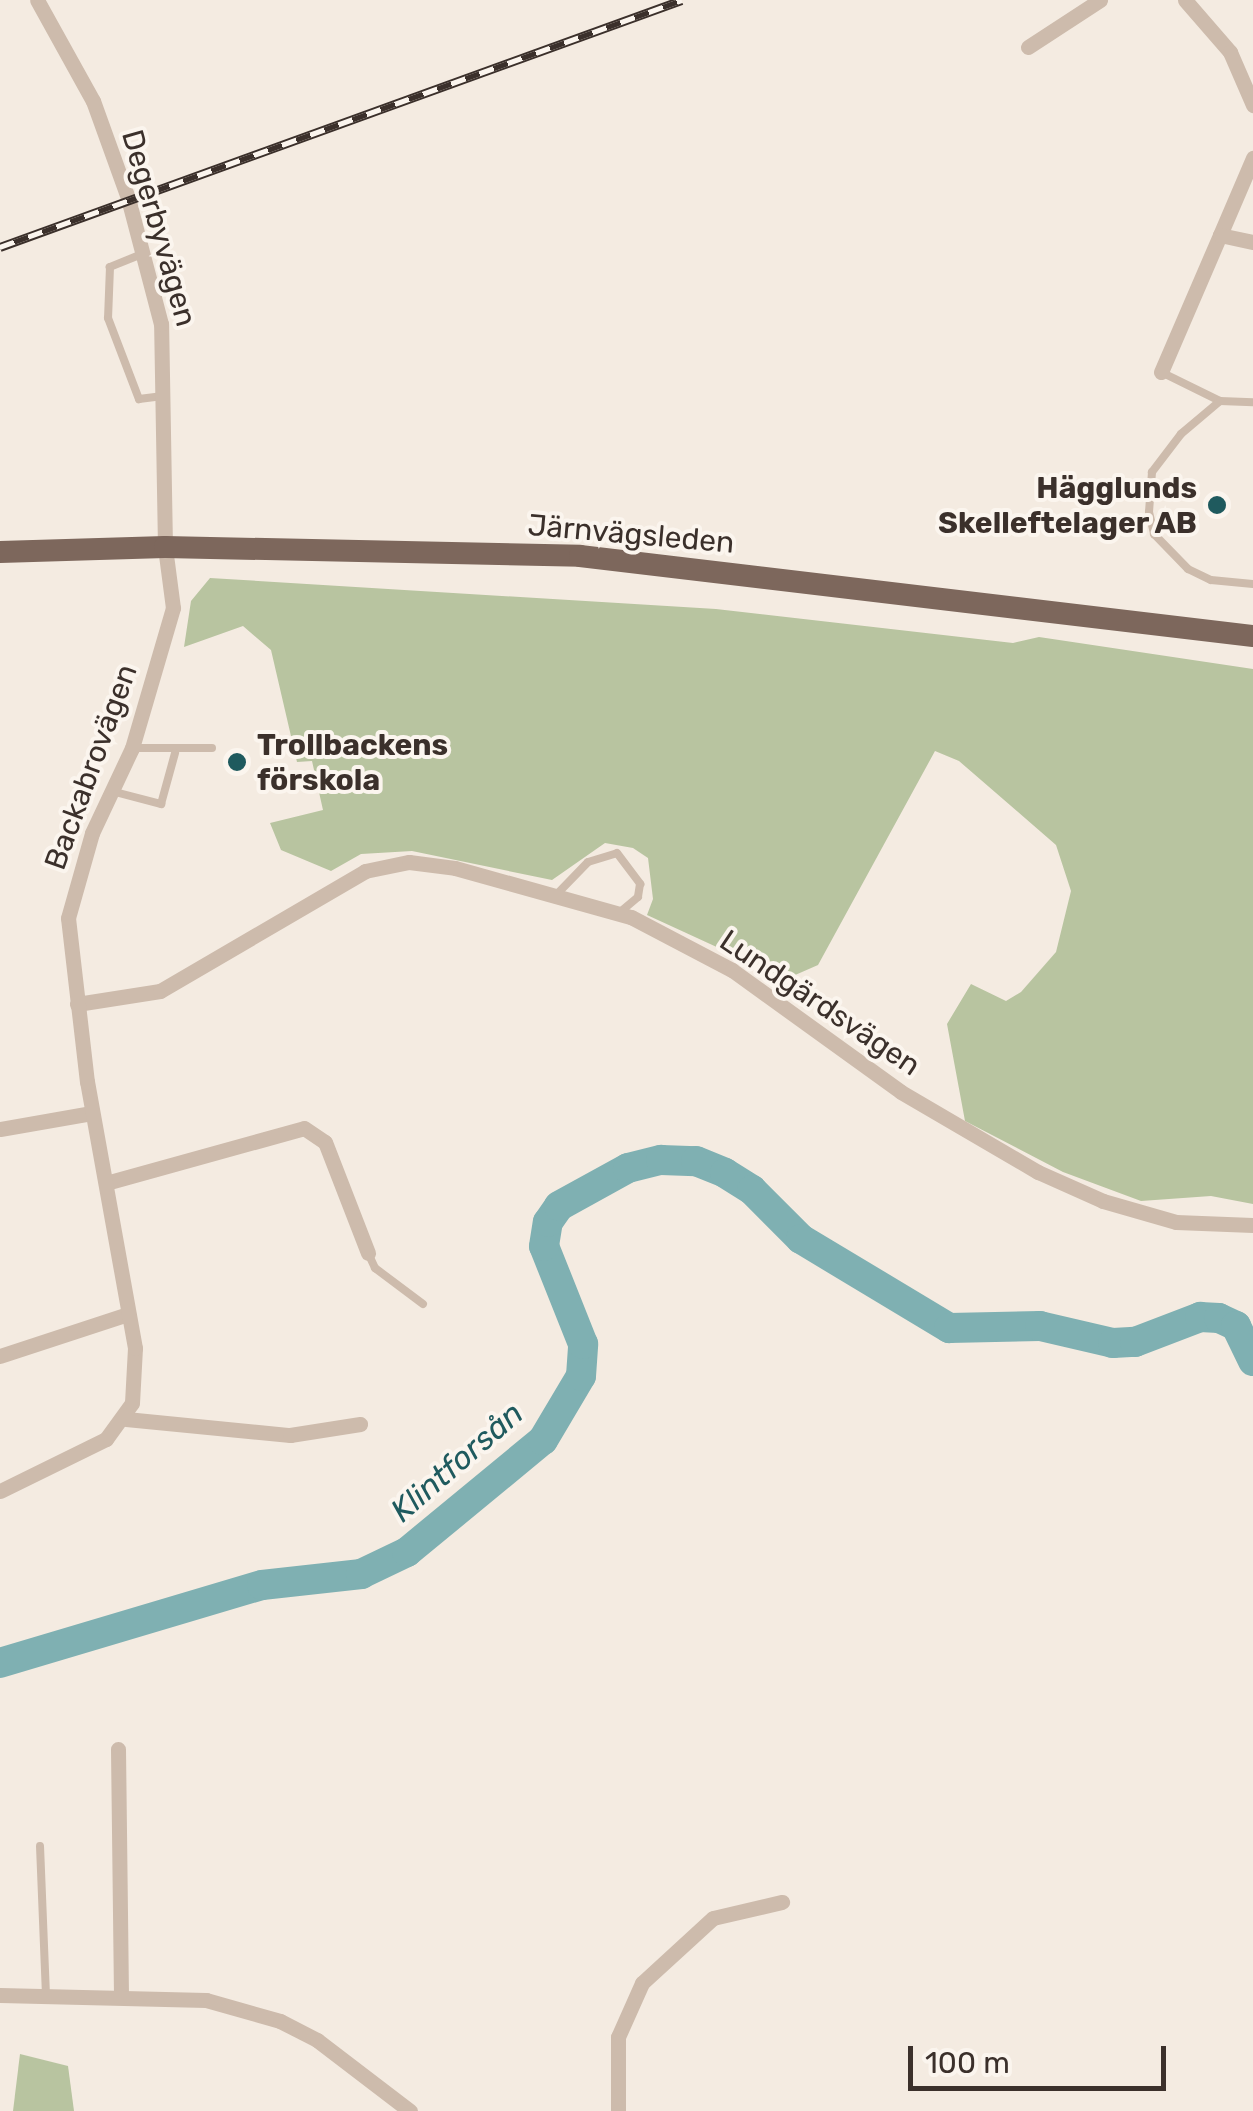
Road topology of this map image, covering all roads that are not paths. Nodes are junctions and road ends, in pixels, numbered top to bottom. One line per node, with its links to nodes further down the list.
1 (37, 0): 9 (street, Degerbyvägen)
2 (1100, 0): 4 (street)
3 (1185, 0): 5 (street)
4 (1028, 47)
5 (1253, 105)
6 (1253, 158): 7 (street)
7 (1220, 235): 8 (street); 10 (street)
8 (1253, 242)
9 (142, 254): 11 (street, Degerbyvägen); 11 (lane)
10 (1162, 372): 12 (lane)
11 (168, 396): 14 (street, Degerbyvägen)
12 (1220, 401): 13 (lane); 16 (lane)
13 (1253, 402)
14 (165, 548): 15 (main road, Järnvägsleden); 17 (main road, Järnvägsleden); 18 (street, Backabrovägen)
15 (0, 552)
16 (1253, 584)
17 (1253, 636)
18 (132, 748): 20 (lane); 21 (street, Backabrovägen)
19 (212, 748): 20 (lane)
20 (175, 753): 21 (lane)
21 (115, 792): 24 (street, Backabrovägen)
22 (558, 893): 23 (street, Lundgärdsvägen); 23 (lane); 24 (street, Lundgärdsvägen)
23 (619, 913): 28 (street, Lundgärdsvägen)
24 (77, 1004): 25 (street, Backabrovägen)
25 (92, 1113): 26 (street); 27 (street, Backabrovägen)
26 (0, 1128)
27 (106, 1183): 29 (street); 31 (street, Backabrovägen)
28 (1253, 1225)
29 (368, 1253): 30 (lane)
30 (423, 1304)
31 (128, 1314): 32 (street); 33 (street, Backabrovägen)
32 (0, 1356)
33 (126, 1419): 34 (street); 35 (street)
34 (360, 1424)
35 (0, 1491)
36 (118, 1750): 41 (street)
37 (40, 1846): 39 (lane)
38 (782, 1902): 43 (street)
39 (46, 1993): 40 (street); 41 (street)
40 (0, 1995)
41 (121, 1996): 42 (street)
42 (410, 2111)
43 (618, 2111)

